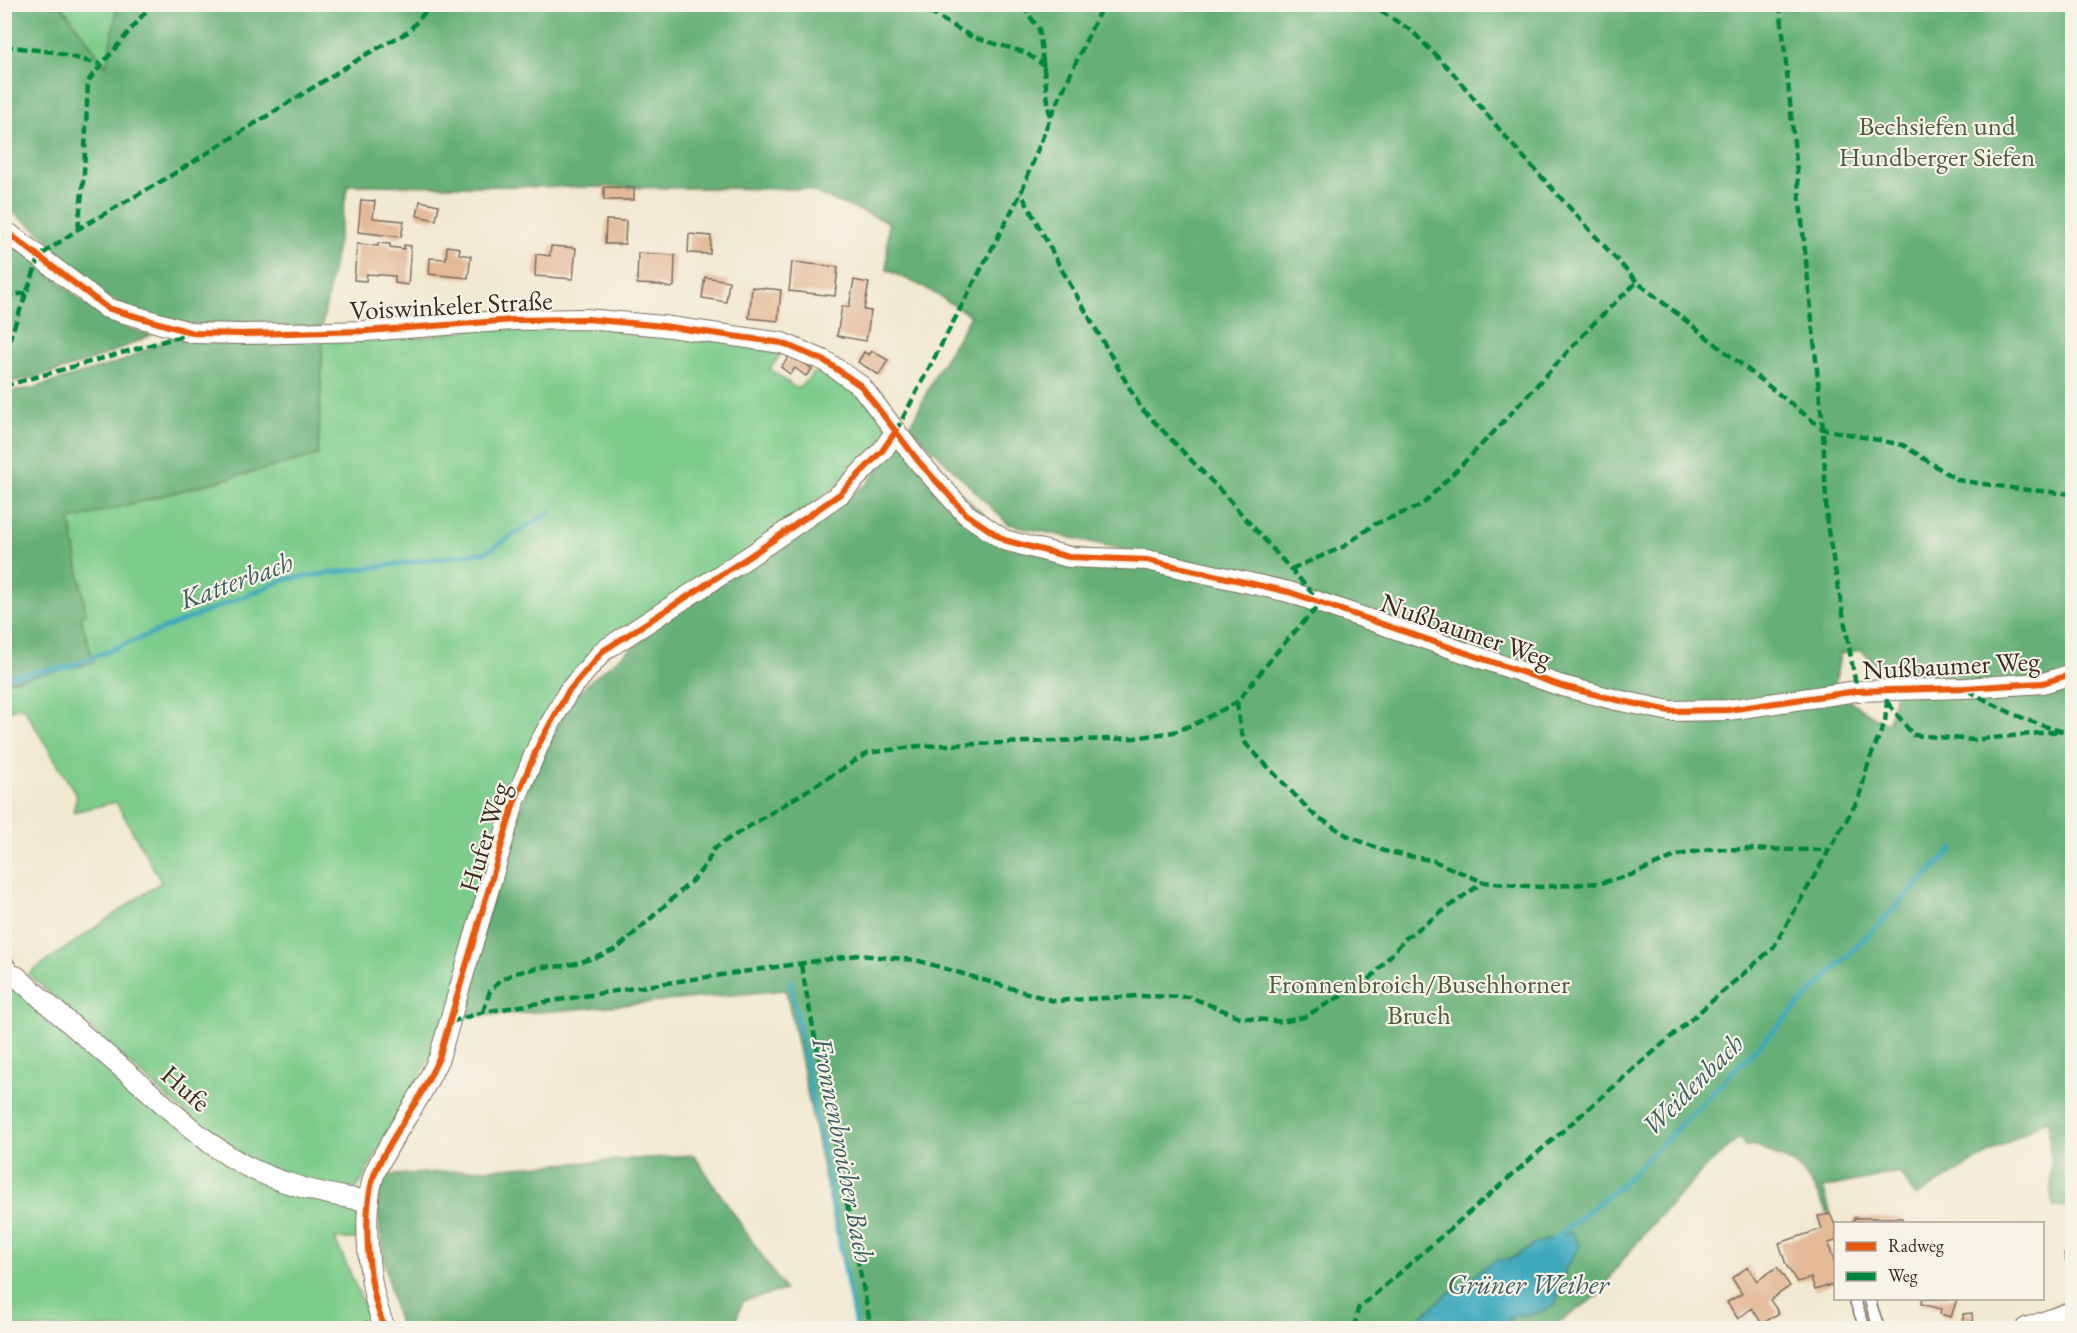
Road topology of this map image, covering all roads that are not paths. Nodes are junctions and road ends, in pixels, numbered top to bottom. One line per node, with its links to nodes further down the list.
1 (4, 230): 2 (street, Voiswinkeler Straße)
2 (896, 431): 3 (street, Nußbaumer Weg); 6 (street, Hufer Weg)
3 (2073, 674)
4 (4, 956): 5 (lane, Hufe)
5 (16, 976): 6 (street, Hufe)
6 (369, 1201): 10 (street, Hufer Weg)
7 (1854, 1300): 11 (lane)
8 (1869, 1300): 12 (lane)
9 (2073, 1312): 13 (street)
10 (385, 1329)
11 (1865, 1329)
12 (1879, 1329)
13 (2026, 1329)

